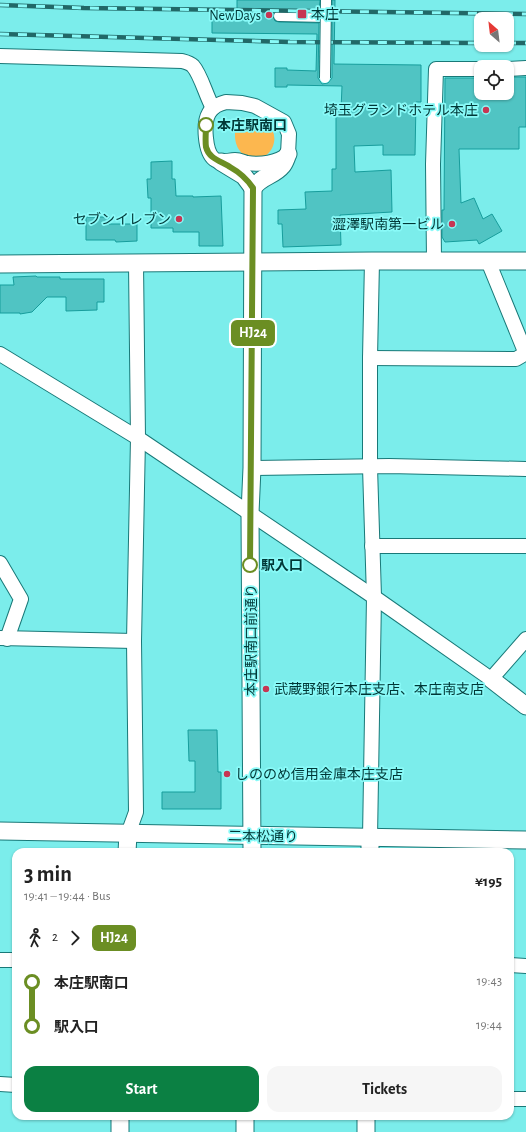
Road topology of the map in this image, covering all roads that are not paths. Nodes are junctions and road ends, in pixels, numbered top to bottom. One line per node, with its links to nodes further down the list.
1 (326, 0): 3 (street, bridge)
2 (279, 16): 3 (street)
3 (326, 17): 8 (street, bridge)
4 (0, 56): 9 (street)
5 (526, 68): 7 (street)
6 (474, 69): 14 (street)
7 (514, 69)
8 (316, 78)
9 (213, 108): 10 (street); 11 (street)
10 (288, 154): 11 (street); 12 (street)
11 (221, 162): 12 (street)
12 (253, 188): 17 (street, 本庄駅南口前通り)
13 (372, 260): 14 (street); 17 (street); 22 (street)
14 (434, 260): 15 (street)
15 (488, 261): 16 (street); 20 (street)
16 (526, 261)
17 (253, 262): 18 (street); 25 (street, 本庄駅南口前通り)
18 (136, 263): 19 (street); 23 (street)
19 (0, 264)
20 (526, 353): 22 (street)
21 (0, 354): 23 (street)
22 (370, 358): 24 (street)
23 (138, 438): 27 (street); 34 (street)
24 (370, 467): 25 (street); 26 (street); 28 (street)
25 (252, 468): 27 (street, 本庄駅南口前通り)
26 (526, 469)
27 (250, 513): 31 (street); 40 (street, 本庄駅南口前通り)
28 (372, 546): 29 (street); 31 (street)
29 (526, 546)
30 (0, 563): 32 (street)
31 (374, 597): 35 (street); 41 (street)
32 (3, 638): 34 (street)
33 (526, 639): 35 (street)
34 (134, 641): 38 (street)
35 (491, 679): 36 (street)
36 (526, 706)
37 (0, 831): 38 (street, 二本松通り)
38 (128, 834): 40 (street, 二本松通り); 42 (street)
39 (526, 840): 41 (street, 二本松通り)
40 (252, 844): 41 (street, 二本松通り)
41 (370, 845)
42 (127, 848)
43 (0, 960): 44 (street)
44 (12, 960)
45 (514, 965): 46 (street)
46 (526, 966)
47 (0, 1084): 48 (street)
48 (12, 1085)
49 (514, 1099): 50 (street)
50 (526, 1099)
51 (120, 1120): 54 (street)
52 (245, 1120): 55 (street)
53 (366, 1120): 56 (street)
54 (120, 1132)
55 (244, 1132)
56 (366, 1132)

